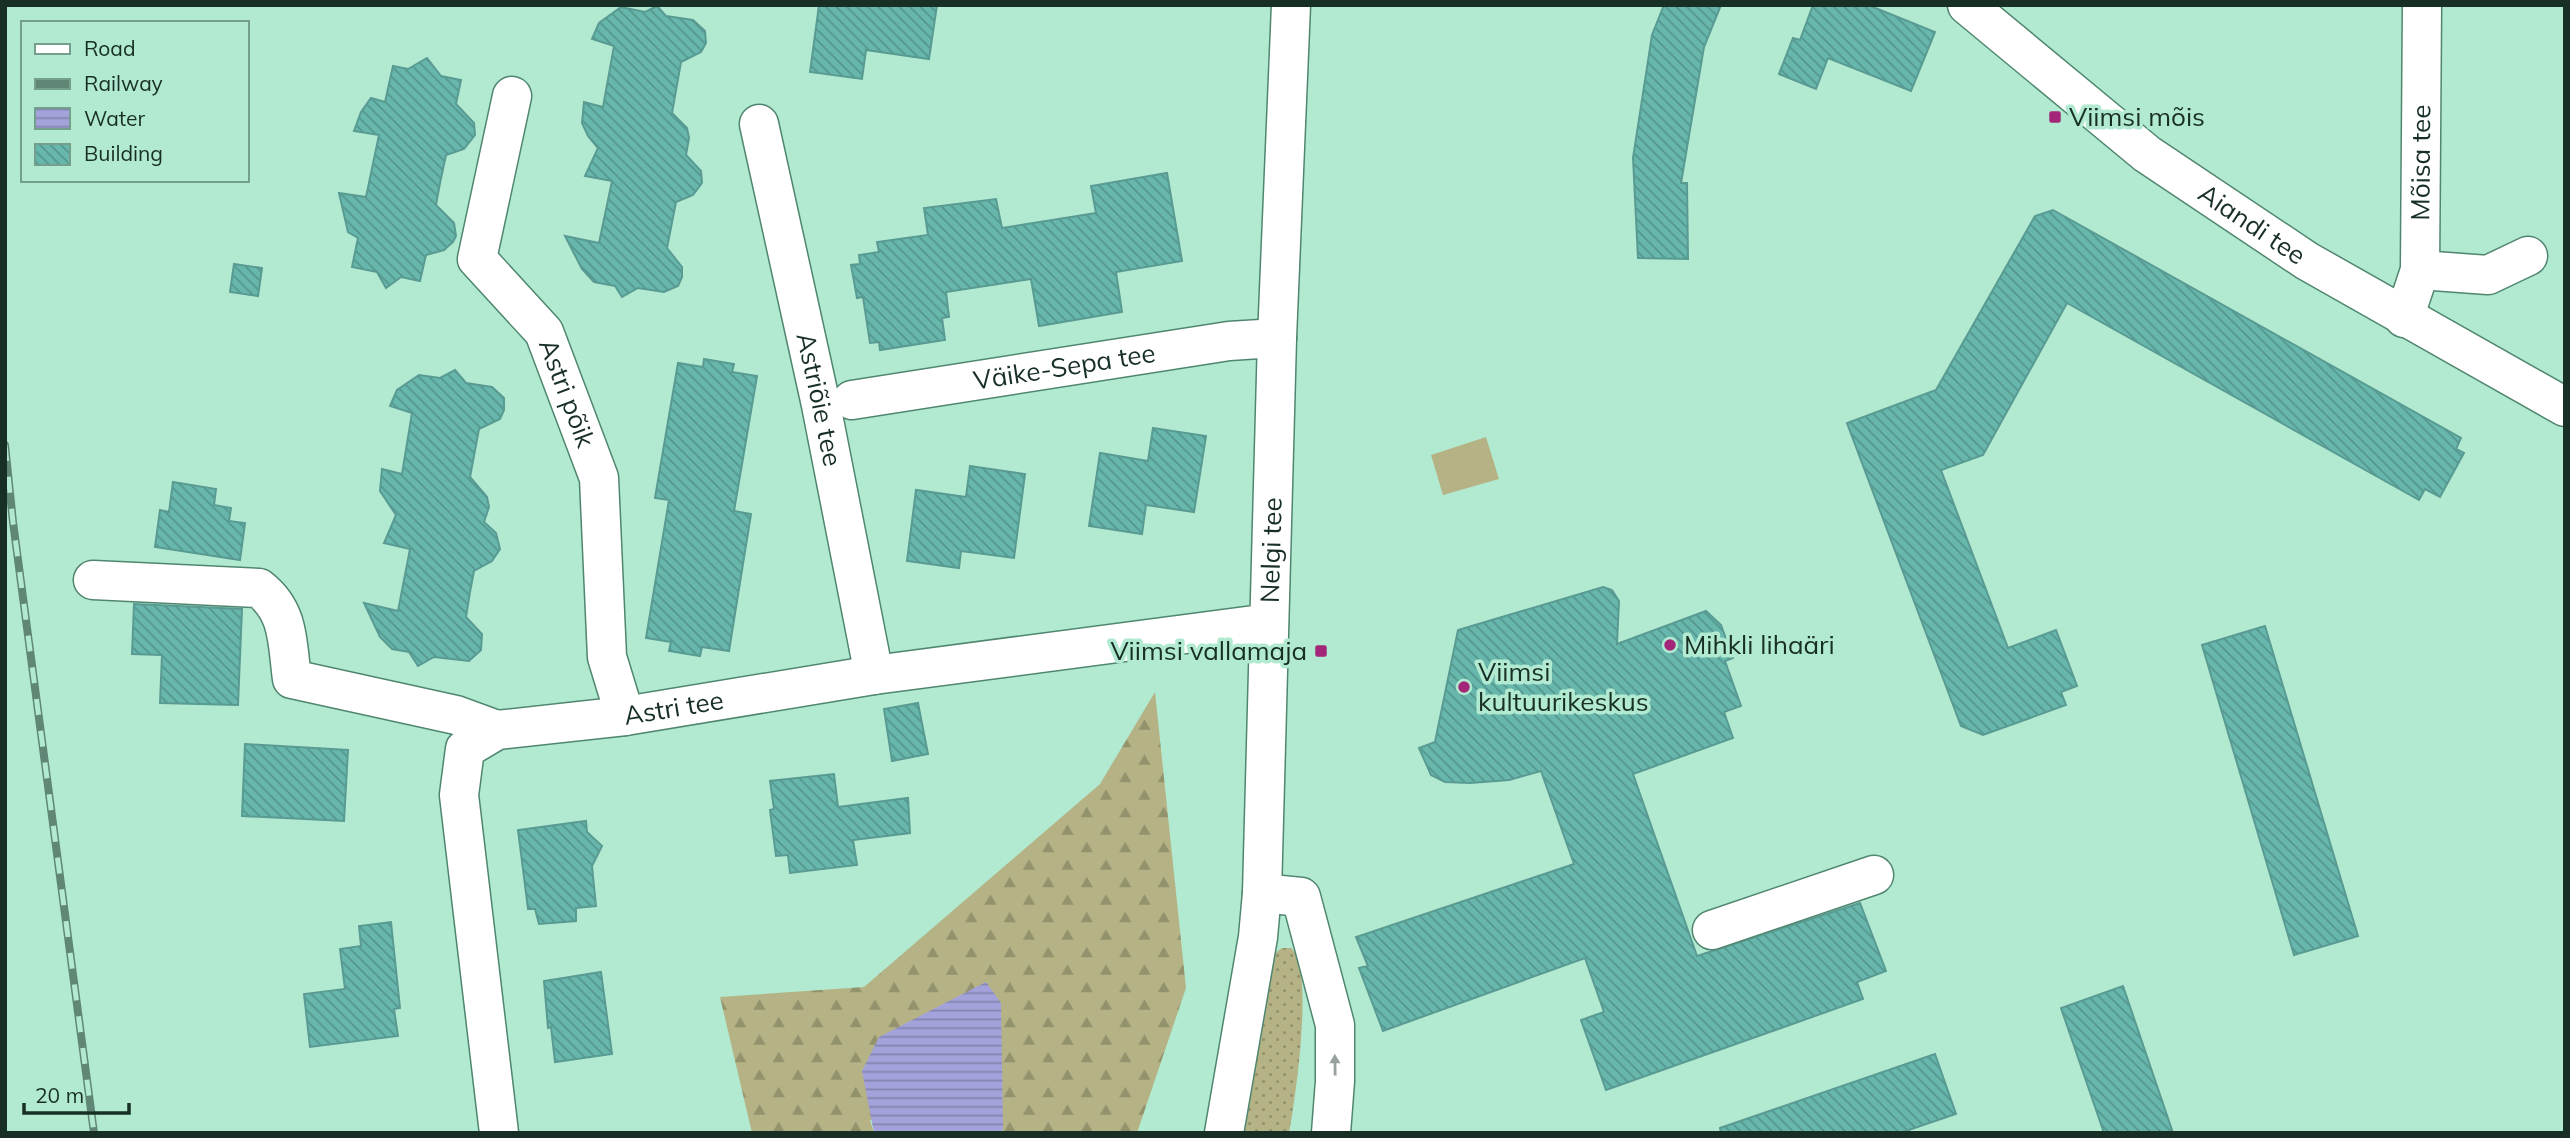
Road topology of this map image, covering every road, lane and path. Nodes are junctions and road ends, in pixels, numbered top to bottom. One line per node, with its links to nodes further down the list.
1 (1291, 5): 9 (street, Nelgi tee)
2 (1967, 5): 8 (street, Aiandi tee)
3 (2423, 5): 7 (street, Mõisa tee)
4 (512, 96): 15 (street, Astri põik)
5 (759, 124): 14 (street, Astriõie tee)
6 (2528, 256): 7 (street)
7 (2420, 270): 8 (street, Mõisa tee)
8 (2404, 318): 11 (street, Aiandi tee)
9 (1278, 338): 10 (street, Väike-Sepa tee); 13 (street, Nelgi tee)
10 (852, 400)
11 (2565, 407)
12 (93, 580): 16 (street)
13 (1269, 623): 14 (street, Astri tee); 18 (street, Nelgi tee)
14 (874, 675): 15 (street, Astri tee)
15 (625, 716): 16 (street, Astri tee)
16 (496, 730): 20 (street, Astri tee)
17 (1874, 875): 19 (street)
18 (1262, 893): 21 (street, Nelgi tee); 22 (street, one-way to 18)
19 (1712, 930)
20 (499, 1133)
21 (1224, 1133)
22 (1331, 1133)

